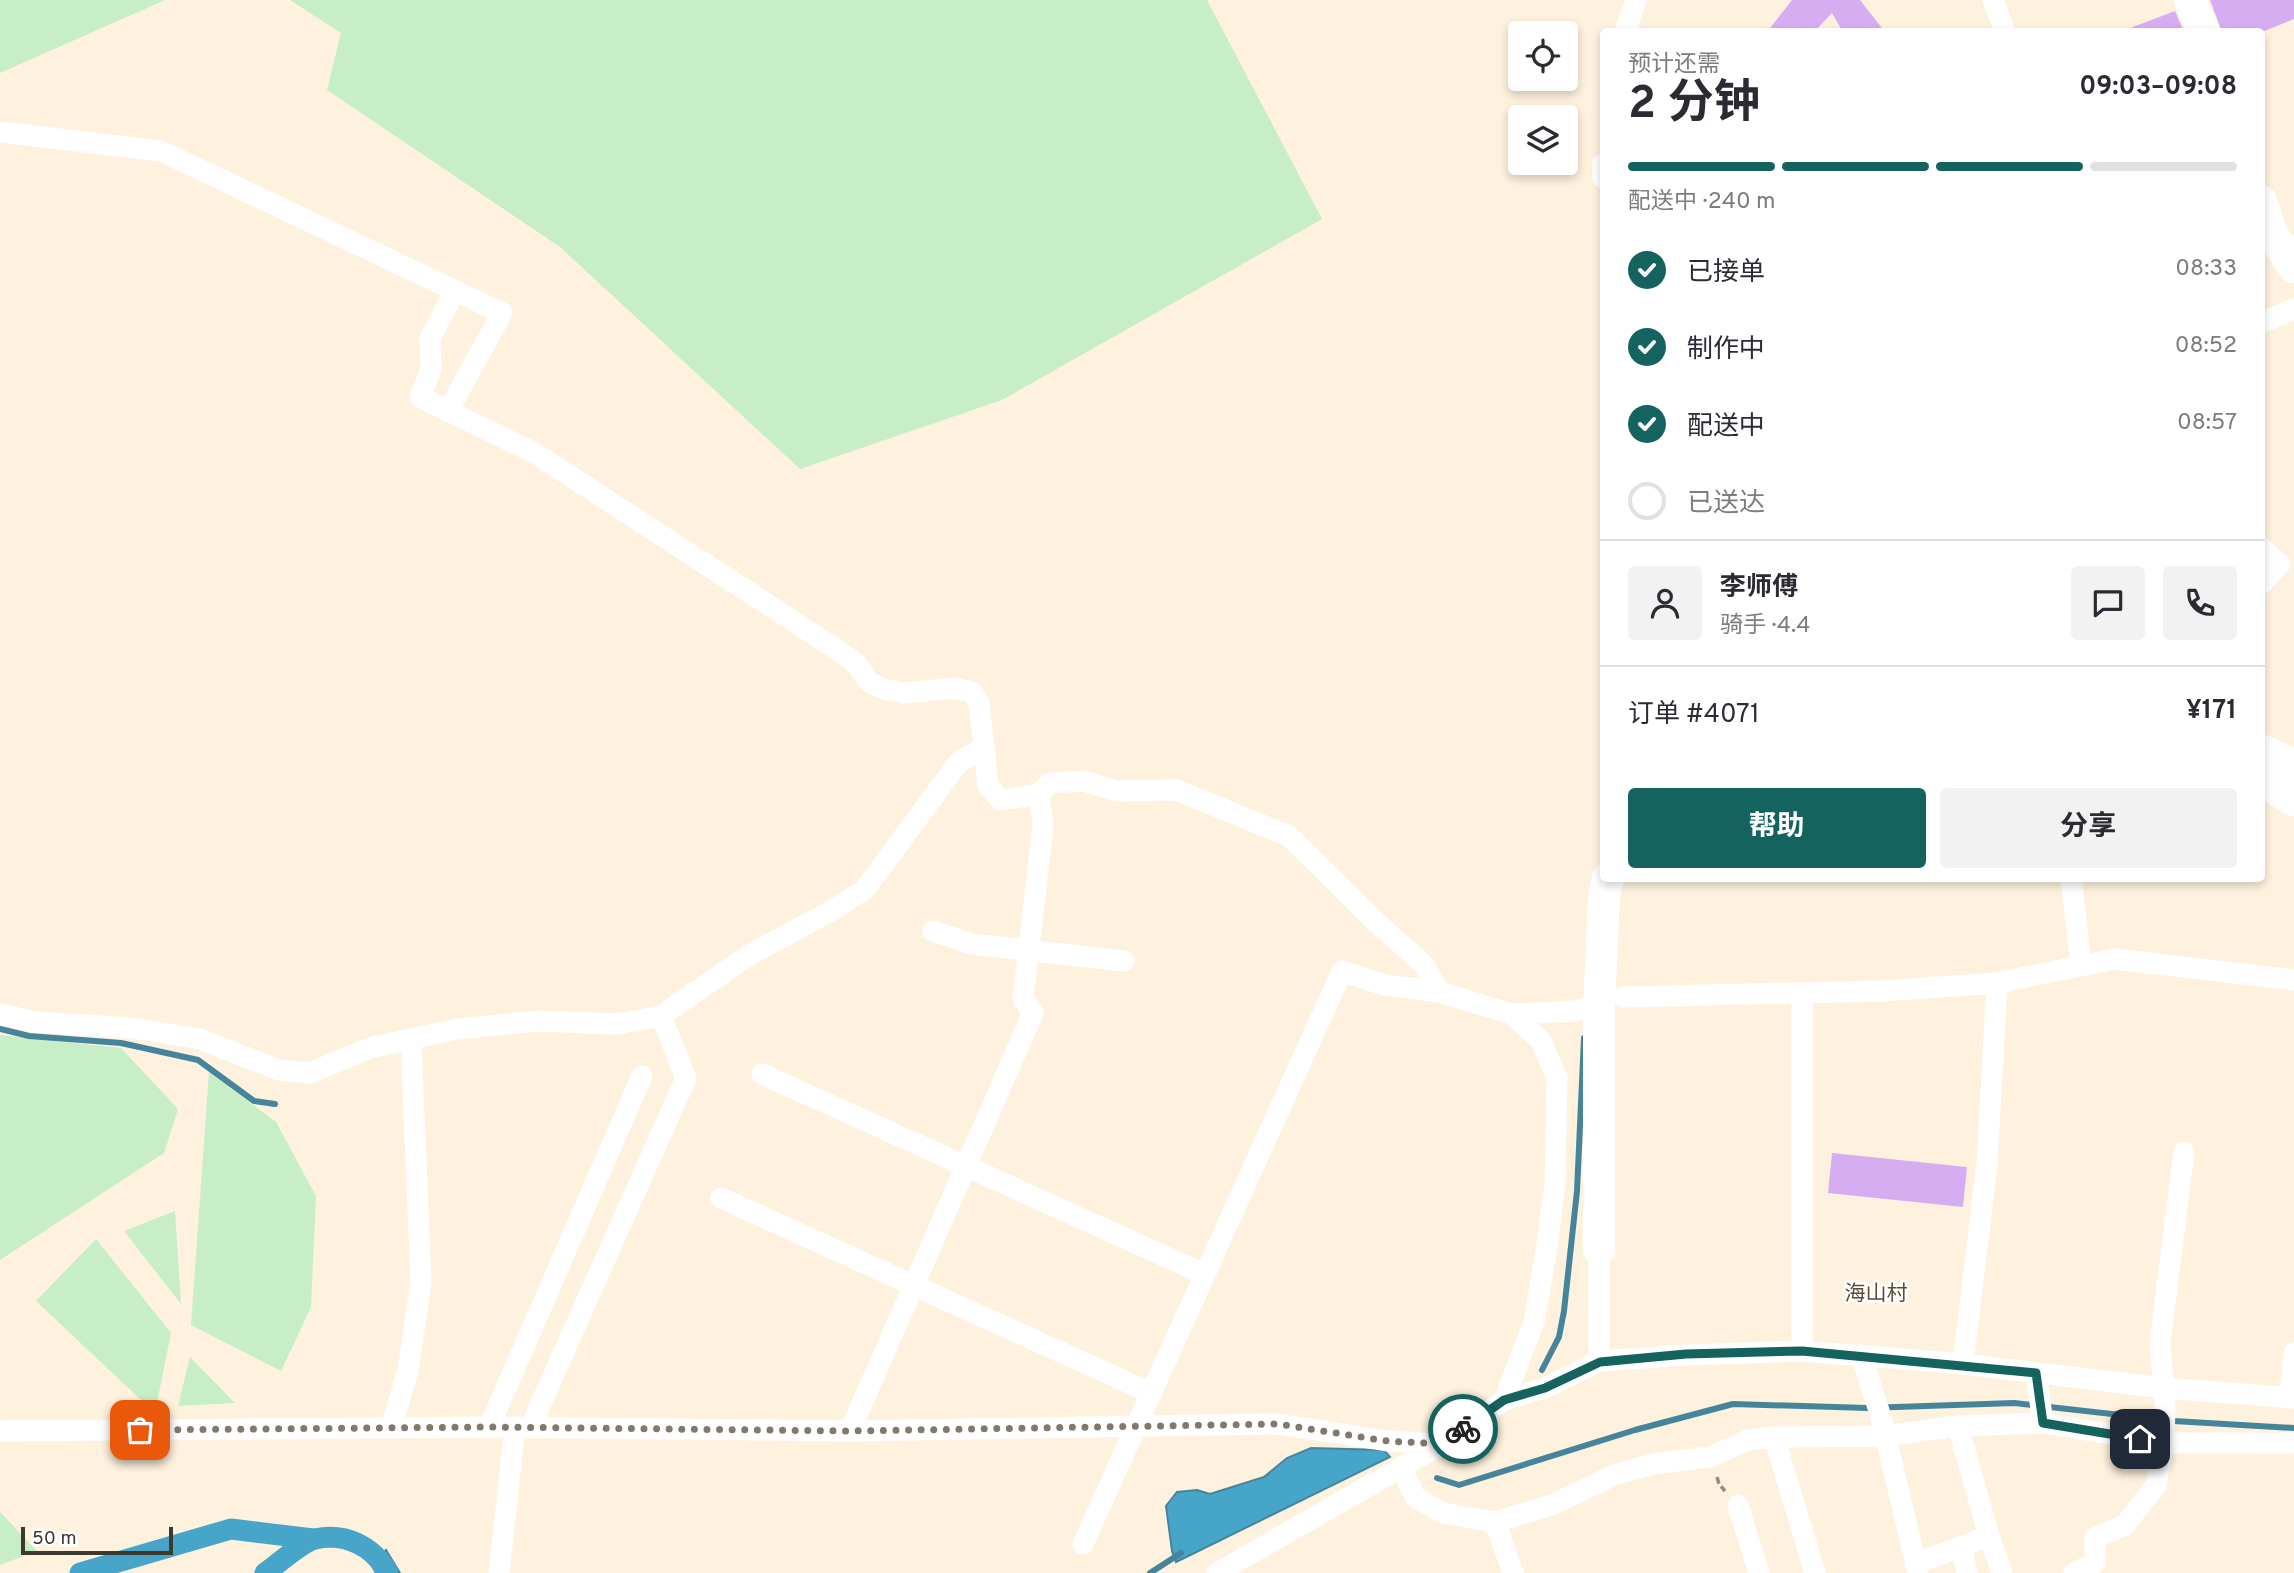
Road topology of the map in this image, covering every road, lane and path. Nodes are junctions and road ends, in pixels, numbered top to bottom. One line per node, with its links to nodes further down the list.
1 (1636, 0): 4 (street)
2 (1993, 0): 5 (street)
3 (2190, 0): 6 (highway)
4 (1626, 28)
5 (2004, 28)
6 (2202, 28)
7 (0, 132): 10 (street)
8 (2265, 213): 9 (highway)
9 (2294, 267)
10 (455, 290): 13 (street); 13 (street)
11 (2294, 309): 12 (street)
12 (2265, 321)
13 (448, 411): 16 (street)
14 (2265, 551): 15 (street)
15 (2265, 580)
16 (984, 747): 20 (street); 36 (street)
17 (2265, 752): 18 (highway)
18 (2294, 765)
19 (2265, 782): 21 (highway)
20 (1040, 794): 25 (street); 30 (street)
21 (2294, 800)
22 (1607, 882): 43 (highway)
23 (2071, 882): 27 (street)
24 (933, 931): 25 (street)
25 (1028, 950): 26 (street); 41 (street)
26 (1124, 961)
27 (2081, 965): 28 (street); 29 (street)
28 (2294, 980)
29 (1997, 983): 31 (street); 50 (street)
30 (1439, 992): 35 (street); 44 (street)
31 (1802, 993): 32 (street); 46 (street)
32 (1624, 997)
33 (1584, 1008): 35 (street)
34 (0, 1014): 37 (street)
35 (1512, 1014): 55 (street)
36 (661, 1016): 37 (street); 62 (street)
37 (411, 1041): 59 (street)
38 (762, 1074): 41 (street)
39 (642, 1076): 60 (street)
40 (2184, 1152): 53 (street)
41 (966, 1166): 44 (street); 45 (street)
42 (721, 1198): 45 (street)
43 (1599, 1250): 49 (street)
44 (1204, 1273): 52 (street)
45 (913, 1286): 52 (street); 64 (street)
46 (1802, 1351): 48 (street); 49 (street)
47 (2294, 1353): 54 (street)
48 (1861, 1355): 50 (street); 61 (street)
49 (1600, 1362): 55 (street)
50 (1963, 1364): 51 (street)
51 (2037, 1383): 53 (street); 56 (street)
52 (1151, 1393): 57 (street)
53 (2164, 1396): 54 (street); 66 (street)
54 (2292, 1397)
55 (1504, 1400): 68 (street)
56 (2042, 1421): 58 (street); 66 (street)
57 (1136, 1425): 64 (street); 68 (street); 74 (street)
58 (1958, 1426): 61 (street); 73 (street)
59 (391, 1427): 60 (street); 63 (street)
60 (489, 1427): 62 (street)
61 (1882, 1427): 65 (street); 76 (street)
62 (523, 1428): 64 (street); 77 (street)
63 (0, 1431)
64 (850, 1431)
65 (1774, 1437): 69 (street); 81 (street)
66 (2164, 1438): 67 (street); 84 (street)
67 (2294, 1443)
68 (1442, 1444): 70 (street)
69 (1710, 1457): 71 (path); 72 (street)
70 (1401, 1467): 72 (street); 78 (street)
71 (1738, 1505): 80 (street)
72 (1495, 1522): 79 (street)
73 (1989, 1536): 75 (street); 83 (street)
74 (1083, 1544)
75 (1961, 1547): 76 (street); 82 (street)
76 (1916, 1568)
77 (499, 1573)
78 (1217, 1573)
79 (1513, 1573)
80 (1759, 1573)
81 (1815, 1573)
82 (1967, 1573)
83 (2002, 1573)
84 (2074, 1573)

